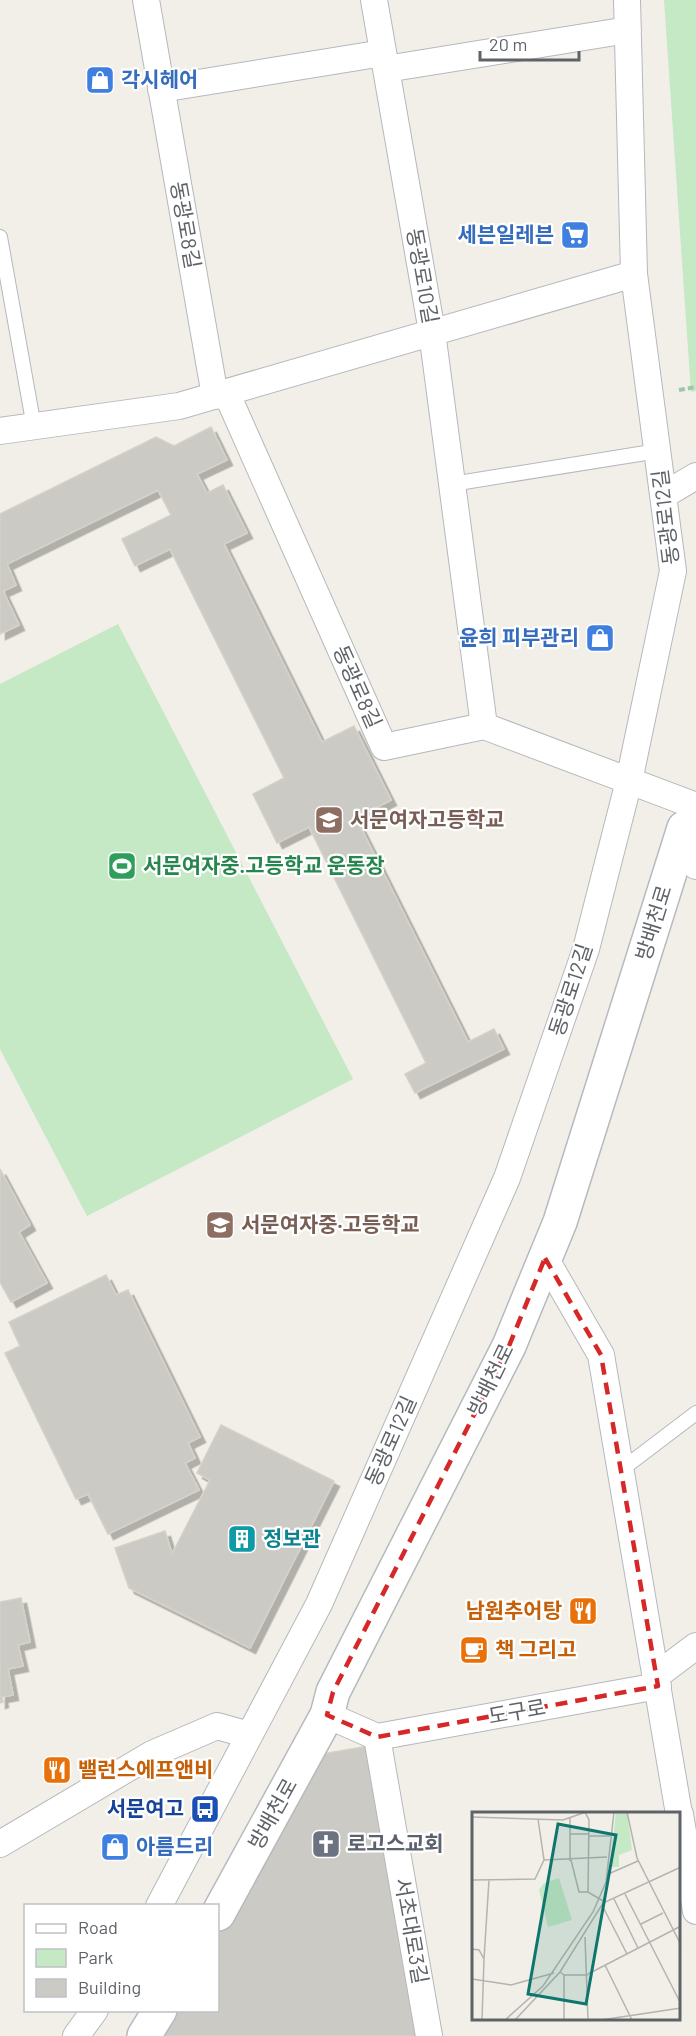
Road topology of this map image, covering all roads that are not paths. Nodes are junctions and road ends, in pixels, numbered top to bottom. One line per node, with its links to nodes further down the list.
1 (146, 0): 6 (street, 동광로8길)
2 (374, 0): 5 (street, 동광로10길)
3 (627, 0): 4 (street, 동광로12길)
4 (628, 30): 5 (street); 8 (street, 동광로12길)
5 (384, 61): 6 (street); 9 (street, 동광로10길)
6 (161, 89): 10 (street, 동광로8길)
7 (0, 237): 11 (lane)
8 (634, 274): 9 (street); 13 (street, 동광로12길)
9 (432, 333): 10 (street); 15 (street, 동광로10길)
10 (221, 394): 11 (street); 17 (street, 동광로8길)
11 (34, 427): 12 (street)
12 (0, 431)
13 (658, 451): 15 (lane); 16 (street, 동광로12길)
14 (696, 476): 16 (street)
15 (452, 484): 17 (street, 동광로10길)
16 (663, 495): 18 (street, 동광로12길)
17 (484, 726): 18 (street)
18 (629, 781): 19 (street); 27 (street, 동광로12길)
19 (696, 806)
20 (690, 843): 21 (street, 방배천로)
21 (545, 1258): 23 (street); 26 (street, 방배천로)
22 (696, 1413): 23 (lane)
23 (621, 1470): 25 (street)
24 (696, 1646): 25 (street)
25 (657, 1681): 28 (street, 도구로); 29 (street)
26 (327, 1715): 28 (street); 33 (street, 방배천로)
27 (249, 1735): 30 (street); 31 (street, 동광로12길)
28 (377, 1737): 38 (street, 서초대로3길)
29 (685, 1825): 32 (street)
30 (0, 1844)
31 (160, 1904)
32 (696, 1911)
33 (219, 1912)
34 (94, 2012): 36 (street)
35 (159, 2012): 37 (street)
36 (76, 2036)
37 (144, 2036)
38 (429, 2036)

